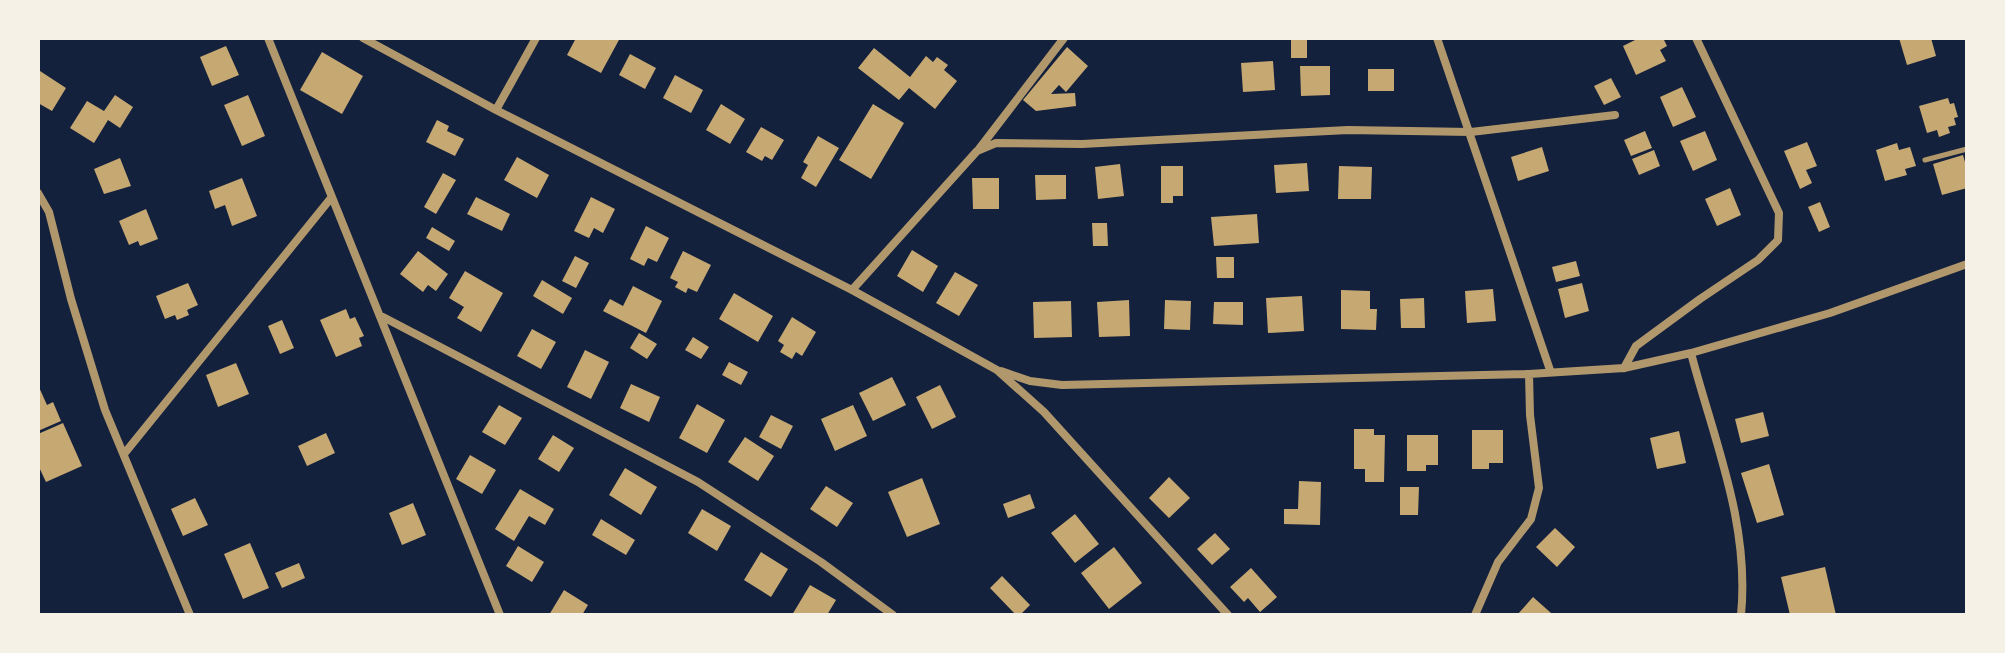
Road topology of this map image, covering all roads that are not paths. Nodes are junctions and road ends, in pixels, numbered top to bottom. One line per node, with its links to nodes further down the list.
1 (268, 38): 14 (street)
2 (363, 38): 7 (street)
3 (536, 38): 7 (street)
4 (1064, 38): 11 (street)
5 (1437, 38): 9 (street)
6 (1696, 38): 19 (street)
7 (496, 110): 16 (street)
8 (1615, 115): 9 (street)
9 (1471, 132): 11 (street); 21 (street)
10 (1967, 149): 12 (lane)
11 (977, 151): 16 (street)
12 (1925, 160)
13 (38, 193): 23 (street)
14 (331, 198): 17 (street); 23 (street)
15 (1967, 264): 18 (street)
16 (852, 290): 20 (street)
17 (382, 317): 25 (street); 26 (street)
18 (1691, 353): 19 (street); 29 (street)
19 (1624, 368): 21 (street)
20 (997, 370): 22 (street); 27 (street)
21 (1550, 370): 22 (street)
22 (1529, 374): 28 (street)
23 (124, 454): 24 (street)
24 (190, 615)
25 (500, 615)
26 (893, 615)
27 (1228, 615)
28 (1475, 615)
29 (1741, 615)

